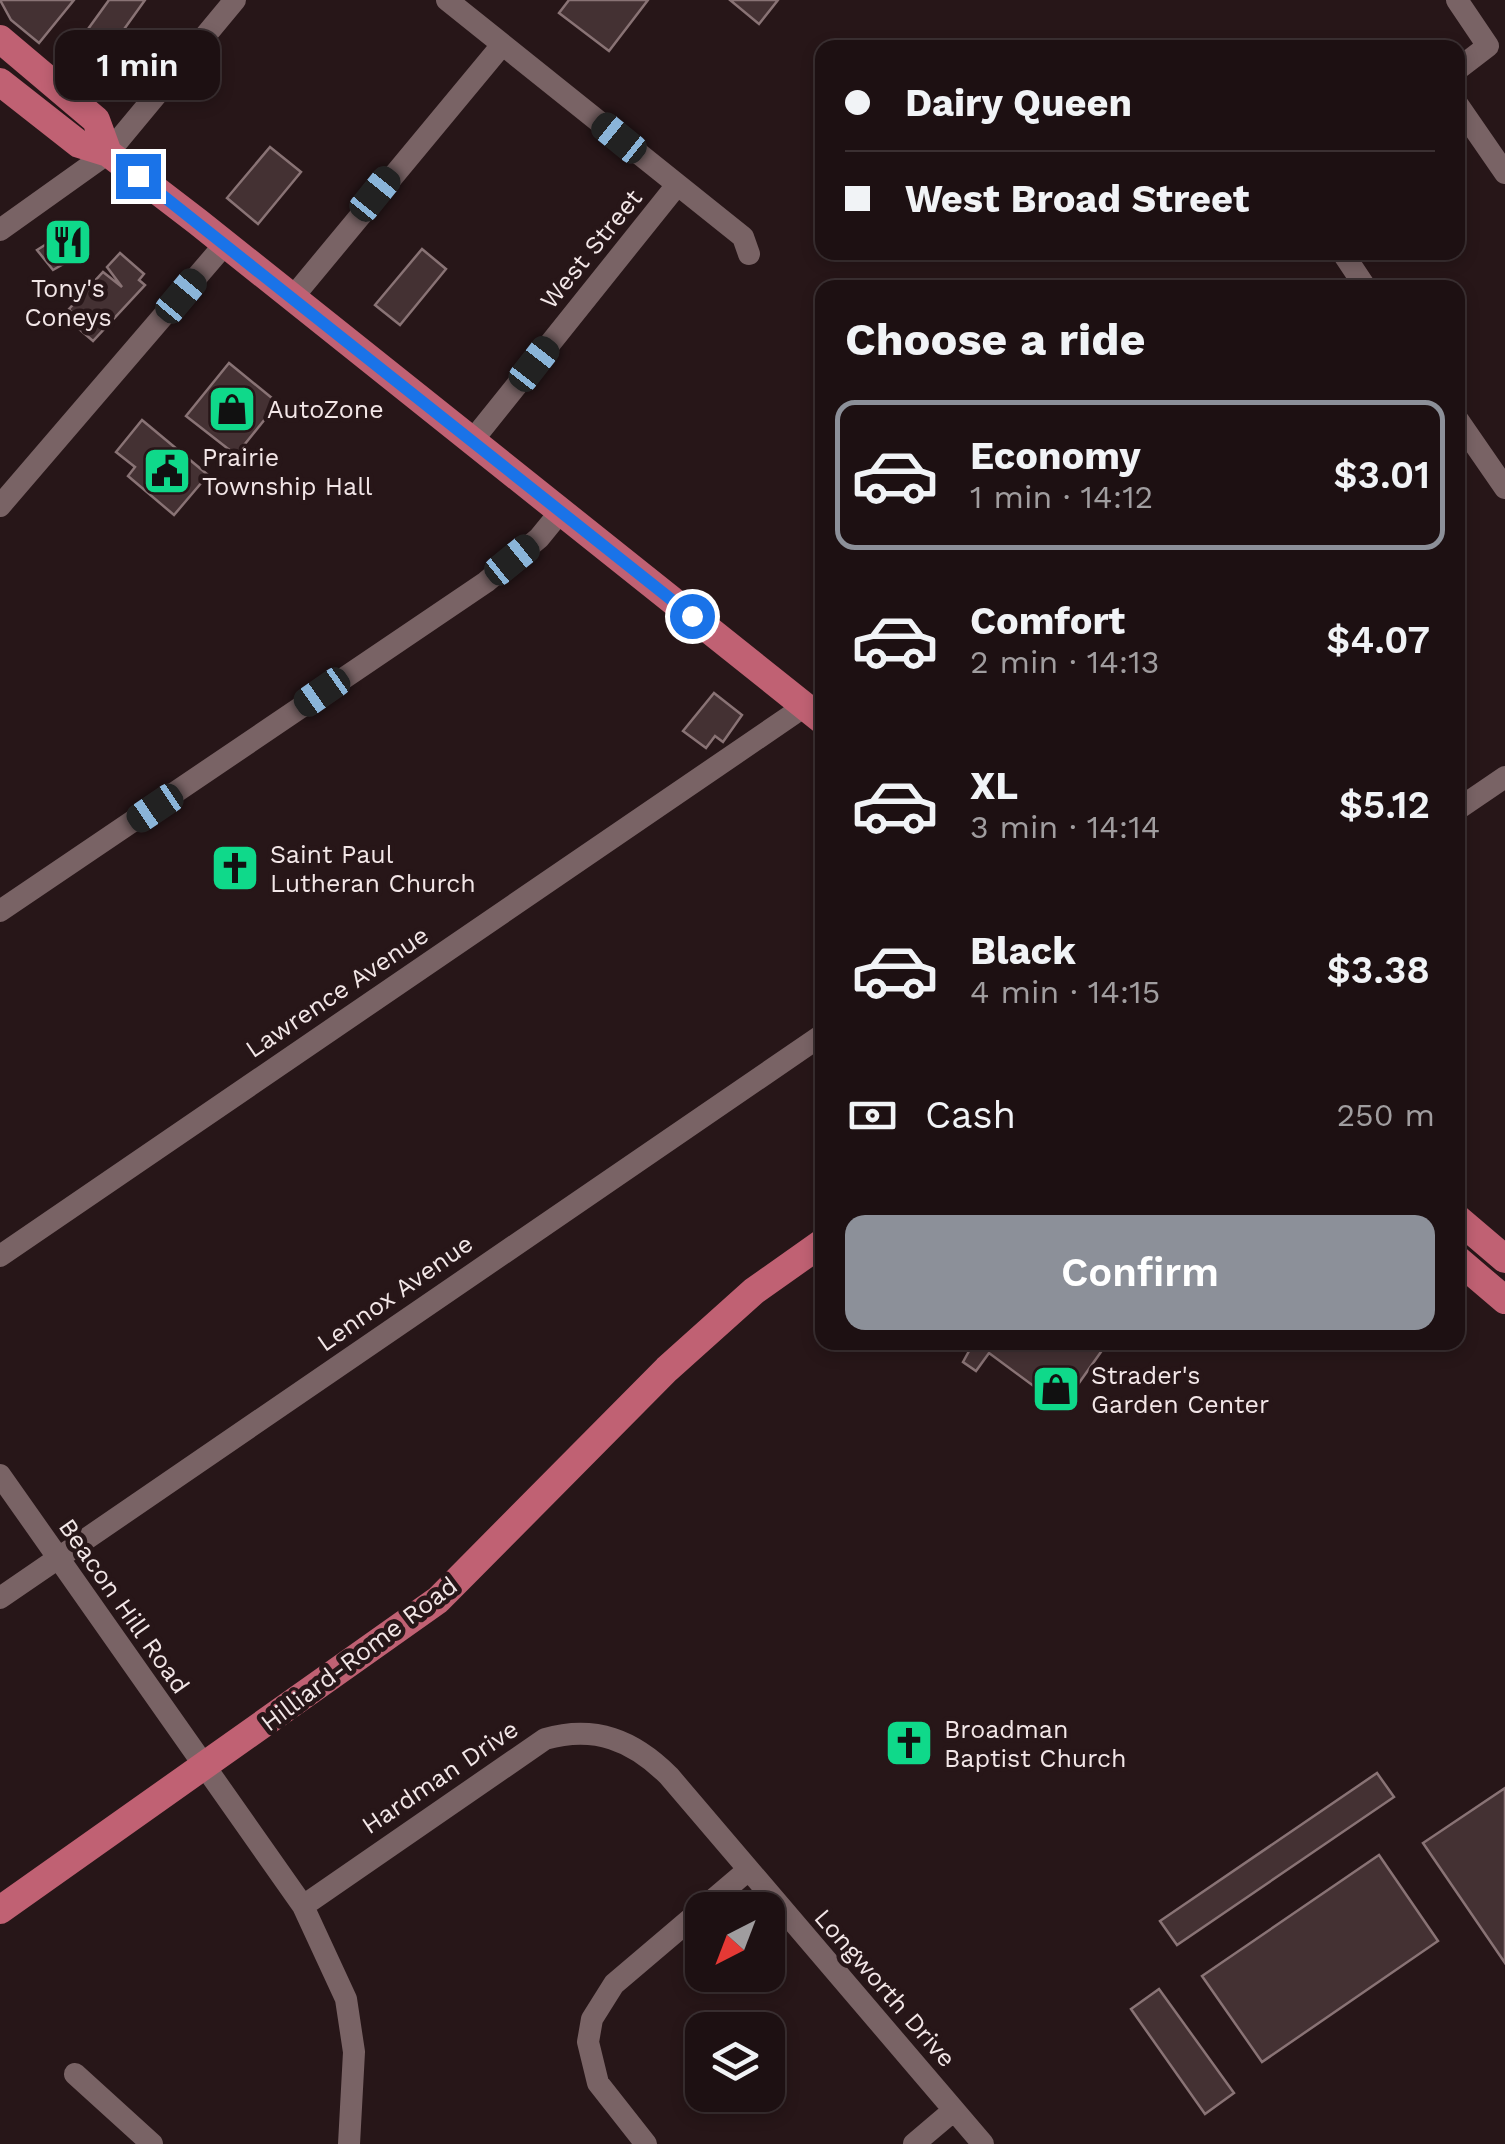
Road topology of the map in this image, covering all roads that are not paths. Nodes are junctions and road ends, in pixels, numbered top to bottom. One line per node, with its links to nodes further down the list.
1 (234, 0): 9 (street)
2 (447, 0): 5 (street)
3 (1457, 0): 6 (street)
4 (0, 39): 9 (main road)
5 (502, 45): 11 (street); 15 (street)
6 (1465, 64)
7 (0, 82): 9 (main road)
8 (1465, 116): 10 (street)
9 (108, 153): 12 (street); 13 (main road)
10 (1505, 173)
11 (677, 184): 14 (street); 17 (street, West Street)
12 (0, 230)
13 (225, 244): 15 (main road); 19 (street)
14 (748, 254)
15 (293, 297): 17 (main road)
16 (1465, 430): 18 (street)
17 (472, 441): 20 (main road)
18 (1505, 488)
19 (0, 506)
20 (561, 511): 21 (main road); 24 (street)
21 (814, 713): 28 (street, Lawrence Avenue)
22 (1505, 777): 23 (street)
23 (1465, 804)
24 (0, 911)
25 (815, 1040): 33 (street, Lennox Avenue)
26 (1465, 1225): 29 (main road)
27 (815, 1248): 35 (main road, Hilliard-Rome Road)
28 (0, 1256)
29 (1505, 1259)
30 (1465, 1266): 31 (main road)
31 (1505, 1300)
32 (0, 1475): 33 (street, Beacon Hill Road)
33 (57, 1558): 34 (street, Lennox Avenue); 35 (street, Beacon Hill Road)
34 (0, 1598)
35 (204, 1769): 38 (street, Beacon Hill Road); 39 (main road, Hilliard-Rome Road)
36 (668, 1776): 37 (street, Longworth Drive); 38 (street, Hardman Drive)
37 (747, 1871): 41 (street, Longworth Drive); 44 (street)
38 (303, 1906): 43 (street, Beacon Hill Road)
39 (0, 1910)
40 (75, 2074): 42 (street)
41 (954, 2110): 45 (street); 46 (street, Longworth Drive)
42 (152, 2144)
43 (349, 2144)
44 (646, 2144)
45 (914, 2144)
46 (983, 2144)

